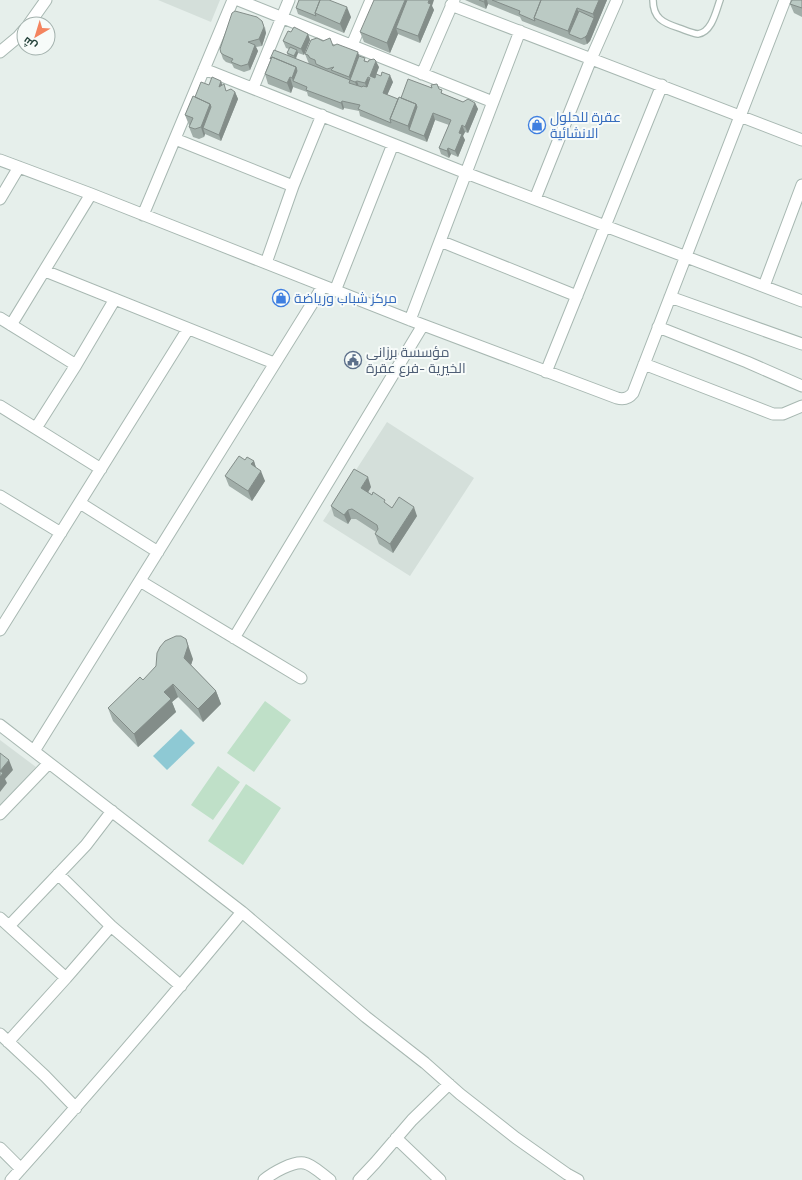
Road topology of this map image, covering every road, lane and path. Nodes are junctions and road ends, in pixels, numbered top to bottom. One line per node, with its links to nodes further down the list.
1 (46, 0): 11 (street)
2 (233, 0): 18 (street)
3 (238, 0): 12 (street)
4 (289, 0): 12 (street)
5 (371, 0): 15 (street)
6 (617, 0): 17 (street)
7 (653, 0): 8 (lane)
8 (720, 0)
9 (785, 0): 24 (street)
10 (453, 3): 13 (street); 19 (street)
11 (35, 16)
12 (282, 17): 15 (street); 21 (street)
13 (520, 31): 17 (street); 22 (street)
14 (16, 39): 16 (street)
15 (352, 45): 19 (street)
16 (1, 53)
17 (591, 59): 20 (street); 35 (street)
18 (204, 69): 21 (street); 25 (street)
19 (422, 74): 22 (street)
20 (662, 85): 24 (street); 37 (street)
21 (253, 88): 23 (street)
22 (493, 102): 30 (street)
23 (322, 116): 27 (street); 32 (street)
24 (741, 116): 26 (street); 39 (street)
25 (175, 139): 32 (street); 36 (street)
26 (802, 140)
27 (393, 144): 30 (street); 44 (street)
28 (0, 160): 29 (street)
29 (20, 167): 33 (street); 34 (street)
30 (466, 173): 35 (street); 38 (street)
31 (802, 185): 43 (street)
32 (293, 186): 40 (street)
33 (91, 194): 36 (street); 41 (street)
34 (0, 199)
35 (535, 199): 37 (street)
36 (143, 215): 40 (street)
37 (605, 226): 39 (street); 45 (street)
38 (440, 241): 45 (street); 50 (street)
39 (686, 256): 43 (street); 46 (street)
40 (266, 264): 42 (street)
41 (44, 271): 48 (street); 51 (street)
42 (323, 286): 44 (street); 56 (street)
43 (764, 286): 47 (street)
44 (335, 291): 50 (street)
45 (577, 296): 59 (street)
46 (670, 297): 53 (street); 55 (street)
47 (801, 298)
48 (114, 299): 54 (street); 58 (street)
49 (0, 318): 51 (street)
50 (410, 320): 52 (street)
51 (11, 325): 58 (street)
52 (423, 325): 59 (street); 71 (street)
53 (658, 328): 57 (street); 60 (street)
54 (188, 329): 56 (street); 64 (street)
55 (802, 344)
56 (274, 364): 68 (street)
57 (644, 364): 59 (street); 62 (street)
58 (76, 365): 63 (street)
59 (546, 372)
60 (802, 386)
61 (0, 406): 63 (street)
62 (802, 406)
63 (36, 428): 64 (street)
64 (101, 469): 66 (street)
65 (0, 496): 67 (street)
66 (80, 503): 67 (street); 68 (street)
67 (61, 533): 70 (street)
68 (158, 552): 69 (street)
69 (140, 581): 71 (street); 74 (street)
70 (0, 630)
71 (234, 638): 72 (street)
72 (301, 678)
73 (0, 725): 74 (street)
74 (34, 751): 75 (street)
75 (49, 763): 76 (street); 77 (street)
76 (112, 811): 78 (street); 79 (street)
77 (0, 814)
78 (58, 874): 81 (street); 82 (street)
79 (242, 912): 84 (street); 86 (street)
80 (0, 918): 81 (street)
81 (9, 926): 83 (street)
82 (110, 926): 83 (street); 84 (street)
83 (66, 978): 85 (street)
84 (181, 986): 87 (street)
85 (4, 1038): 87 (street)
86 (449, 1084): 88 (street); 96 (street)
87 (76, 1108): 90 (street)
88 (396, 1138): 94 (street); 95 (street)
89 (0, 1148): 90 (street)
90 (21, 1169): 91 (street)
91 (11, 1180)
92 (264, 1180): 93 (street)
93 (330, 1180)
94 (359, 1180)
95 (440, 1180)
96 (578, 1180)

